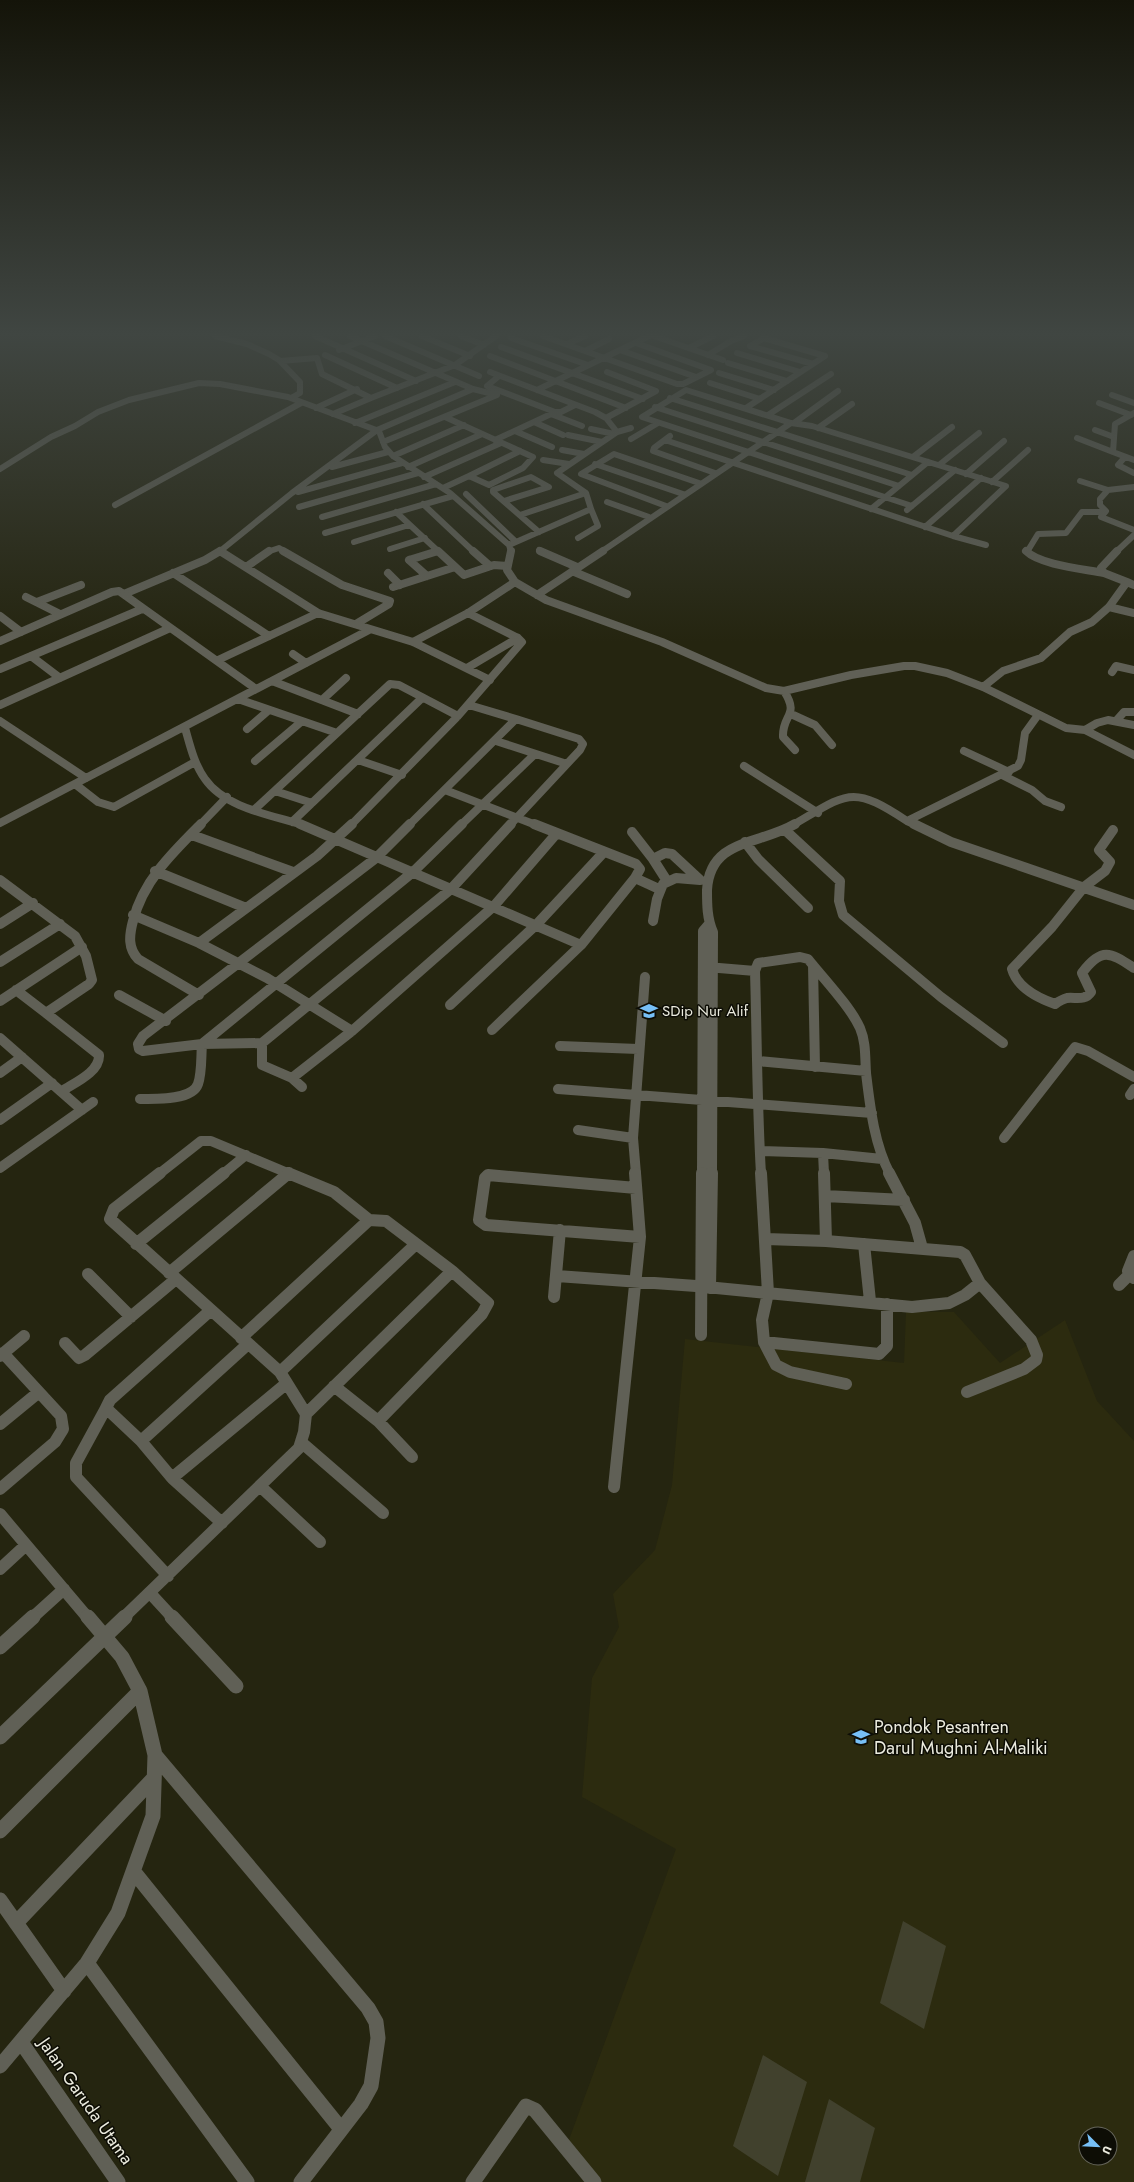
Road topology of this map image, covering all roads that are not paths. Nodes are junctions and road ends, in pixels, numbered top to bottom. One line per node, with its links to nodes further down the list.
1 (1114, 437): 36 (street)
2 (50, 438): 50 (street)
3 (237, 438): 77 (street)
4 (366, 438): 49 (street)
5 (382, 438): 28 (street)
6 (394, 438): 28 (street)
7 (431, 438): 37 (street)
8 (472, 438): 47 (street)
9 (491, 438): 25 (street)
10 (503, 438): 25 (street)
11 (531, 438): 31 (street)
12 (581, 438): 29 (street)
13 (608, 438): 29 (street)
14 (668, 438): 24 (street)
15 (703, 438): 35 (street)
16 (751, 438): 26 (street)
17 (766, 438): 26 (street)
18 (794, 438): 30 (street)
19 (842, 438): 39 (street)
20 (938, 438): 39 (street)
21 (973, 438): 48 (street)
22 (1077, 438): 36 (street)
23 (816, 439): 30 (street)
24 (665, 440): 43 (street); 53 (street)
25 (498, 441): 34 (street); 58 (street)
26 (761, 441): 35 (street); 64 (street)
27 (1004, 441): 55 (street)
28 (384, 442): 37 (street)
29 (602, 442): 38 (street)
30 (810, 443): 56 (street)
31 (552, 447)
32 (562, 450): 38 (street)
33 (1028, 450): 61 (street)
34 (520, 451): 57 (street); 57 (street)
35 (746, 452): 43 (street); 73 (street)
36 (1113, 452): 40 (street)
37 (390, 454): 47 (street); 49 (street)
38 (584, 454): 45 (street)
39 (913, 457): 44 (street)
40 (1125, 458): 42 (street); 54 (street)
41 (543, 460): 45 (street)
42 (1134, 460)
43 (731, 462): 53 (street); 82 (street)
44 (928, 462): 48 (street); 56 (street)
45 (569, 464): 69 (street)
46 (595, 464): 62 (street); 71 (street); 78 (street)
47 (405, 465): 52 (street); 68 (street)
48 (939, 465): 51 (street)
49 (326, 468): 68 (street)
50 (0, 469)
51 (955, 470): 55 (street); 79 (street)
52 (418, 473): 58 (street); 80 (street)
53 (715, 473): 62 (street)
54 (1134, 473)
55 (966, 474): 59 (street)
56 (912, 475): 64 (street)
57 (469, 476): 66 (street)
58 (424, 477): 63 (street)
59 (981, 478): 61 (street); 90 (street)
60 (1080, 481): 67 (street)
61 (992, 482): 95 (street)
62 (699, 483): 71 (street)
63 (436, 484): 66 (street); 86 (street)
64 (899, 486): 73 (street)
65 (1134, 487): 67 (street)
66 (443, 488): 72 (street)
67 (1108, 490): 84 (street)
68 (292, 493): 103 (street)
69 (586, 493): 81 (street); 85 (street)
70 (466, 494): 99 (street)
71 (683, 494): 78 (street)
72 (453, 496): 76 (street); 99 (street)
73 (885, 497): 79 (street); 82 (street)
74 (504, 502): 74 (street); 85 (street)
75 (607, 502): 87 (street)
76 (423, 504): 83 (street); 105 (street)
77 (115, 505)
78 (666, 506): 87 (street)
79 (912, 506): 88 (street)
80 (299, 507)
81 (592, 509): 92 (street); 97 (street)
82 (871, 509): 88 (street)
83 (396, 512): 89 (street); 93 (street)
84 (1104, 512): 91 (street); 112 (street)
85 (520, 515): 92 (street)
86 (322, 517)
87 (649, 517): 109 (street)
88 (898, 518): 90 (street)
89 (409, 525): 96 (street); 98 (street)
90 (925, 527): 95 (street)
91 (1134, 530)
92 (539, 532): 99 (street)
93 (325, 533)
94 (1134, 535): 112 (street)
95 (953, 536): 100 (street)
96 (424, 538): 101 (street); 104 (street)
97 (578, 538)
98 (354, 542)
99 (512, 543): 106 (street)
100 (986, 545)
101 (390, 548)
102 (539, 550): 109 (street)
103 (220, 551): 107 (street); 111 (street)
104 (438, 551): 108 (street); 113 (street)
105 (490, 566): 106 (street); 108 (street)
106 (507, 566): 114 (street)
107 (246, 567): 124 (street); 129 (street)
108 (455, 567): 113 (street)
109 (574, 569): 118 (street); 119 (street)
110 (388, 572): 113 (street)
111 (174, 573): 117 (street); 133 (street)
112 (1104, 573): 115 (street)
113 (427, 576)
114 (515, 582): 119 (street); 125 (street)
115 (1131, 584): 122 (street)
116 (81, 585): 121 (street)
117 (124, 594): 123 (street); 127 (street)
118 (627, 594)
119 (537, 595): 151 (street)
120 (26, 597): 121 (street)
121 (37, 602): 127 (street)
122 (1109, 607): 126 (street); 149 (street)
123 (142, 608): 130 (street); 138 (street)
124 (318, 613): 129 (street); 133 (street)
125 (468, 613): 134 (street); 136 (street)
126 (1134, 613)
127 (60, 614): 132 (street)
128 (1, 617): 132 (street)
129 (356, 624): 131 (street)
130 (170, 628): 139 (street); 145 (street)
131 (369, 630): 136 (street); 140 (street)
132 (21, 632): 135 (street)
133 (269, 636): 139 (street)
134 (518, 638): 141 (street); 147 (street)
135 (0, 641)
136 (413, 642): 141 (street)
137 (292, 654): 140 (street)
138 (31, 656): 142 (street); 145 (street)
139 (218, 660): 150 (street)
140 (306, 664): 148 (street)
141 (467, 668): 147 (street)
142 (0, 669)
143 (1134, 670): 144 (street)
144 (1112, 672)
145 (60, 678): 155 (street)
146 (346, 678): 154 (street)
147 (490, 680): 156 (street)
148 (272, 681): 150 (street); 154 (street)
149 (983, 687): 151 (street); 161 (street)
150 (256, 689): 153 (street)
151 (784, 691): 160 (street)
152 (422, 698): 159 (street); 162 (street); 178 (street)
153 (238, 699): 157 (street); 168 (street)
154 (322, 700): 159 (street)
155 (0, 705)
156 (469, 705): 162 (street); 163 (street)
157 (269, 710): 166 (street); 169 (street)
158 (1134, 712): 165 (street)
159 (358, 714): 171 (street)
160 (791, 714): 173 (street); 174 (street)
161 (1038, 715): 170 (street); 183 (street)
162 (458, 716): 184 (street)
163 (516, 719): 172 (street); 181 (street)
164 (0, 721): 185 (street)
165 (1116, 721): 167 (street); 170 (street)
166 (301, 722): 171 (street); 179 (street)
167 (1134, 725)
168 (185, 728): 180 (street); 185 (street)
169 (247, 729)
170 (1085, 730): 177 (street)
171 (337, 733): 188 (street)
172 (496, 741): 176 (street); 187 (street)
173 (832, 745)
174 (795, 750)
175 (964, 751): 183 (street)
176 (535, 754): 181 (street); 192 (street)
177 (1134, 755)
178 (358, 760): 184 (street); 191 (street)
179 (256, 761)
180 (195, 762): 186 (street); 189 (street)
181 (567, 764): 196 (street)
182 (744, 766): 195 (street)
183 (1006, 774): 193 (street); 197 (street)
184 (402, 775): 206 (street)
185 (86, 778): 186 (street)
186 (75, 784): 190 (street)
187 (445, 790): 192 (street); 209 (street)
188 (275, 791): 191 (street); 194 (street)
189 (227, 797): 194 (street); 205 (street)
190 (40, 803): 199 (street); 202 (street)
191 (312, 803): 198 (street)
192 (484, 804): 196 (street); 213 (street)
193 (1061, 807)
194 (255, 809): 198 (street)
195 (818, 813): 197 (street); 200 (street)
196 (517, 817): 204 (street); 220 (street)
197 (907, 821): 218 (street)
198 (292, 822): 206 (street)
199 (0, 823)
200 (785, 830): 207 (street); 254 (street)
201 (1113, 830): 218 (street)
202 (0, 831)
203 (632, 832): 210 (street)
204 (557, 833): 208 (street); 223 (street)
205 (192, 835): 211 (street); 212 (street)
206 (336, 840): 209 (street); 212 (street)
207 (745, 842): 217 (street); 225 (street)
208 (603, 852): 214 (street); 230 (street)
209 (376, 858): 213 (street); 235 (street)
210 (653, 859): 216 (street); 217 (street)
211 (156, 871): 224 (street); 226 (street)
212 (293, 872): 224 (street)
213 (413, 872): 220 (street); 241 (street)
214 (635, 878): 219 (street); 232 (street)
215 (0, 880): 221 (street)
216 (667, 880): 217 (street); 219 (street)
217 (703, 881): 237 (street)
218 (1084, 887): 222 (street); 238 (street)
219 (659, 888): 227 (street)
220 (451, 889): 223 (street); 246 (street)
221 (33, 903): 228 (street); 229 (street)
222 (1134, 905)
223 (494, 906): 230 (street); 251 (street)
224 (246, 908): 231 (street)
225 (808, 908)
226 (133, 914): 231 (street); 244 (street)
227 (653, 921)
228 (0, 924)
229 (60, 924): 233 (street); 234 (street)
230 (537, 924): 232 (street); 247 (street)
231 (200, 942): 235 (street)
232 (581, 945): 250 (street)
233 (82, 948): 242 (street); 248 (street)
234 (0, 962)
235 (237, 964): 241 (street); 244 (street)
236 (813, 965): 239 (street); 260 (street); 261 (street)
237 (708, 968): 239 (street); 271 (street)
238 (1134, 968)
239 (755, 971): 259 (street)
240 (645, 977): 257 (street)
241 (275, 983): 246 (street); 255 (street)
242 (16, 990): 245 (street); 248 (street)
243 (119, 995): 249 (street)
244 (199, 995): 249 (street)
245 (0, 1001)
246 (310, 1004): 251 (street); 253 (street)
247 (450, 1005)
248 (46, 1013): 268 (street)
249 (166, 1021): 255 (street)
250 (492, 1030)
251 (352, 1031): 264 (street)
252 (0, 1038): 258 (street)
253 (262, 1043): 255 (street); 264 (street)
254 (1003, 1043)
255 (202, 1044): 270 (street)
256 (560, 1046): 257 (street)
257 (638, 1048): 269 (street)
258 (22, 1057): 262 (street); 265 (street)
259 (758, 1061): 260 (street); 273 (street)
260 (815, 1067): 261 (street)
261 (866, 1071): 275 (street)
262 (0, 1072)
263 (1134, 1077): 279 (street)
264 (292, 1078): 266 (street)
265 (52, 1083): 268 (street); 276 (street)
266 (302, 1087)
267 (558, 1089): 269 (street)
268 (62, 1091): 274 (street)
269 (635, 1094): 271 (street); 278 (street)
270 (140, 1099)
271 (709, 1100): 273 (street); 307 (street)
272 (93, 1102): 274 (street)
273 (757, 1102): 275 (street); 280 (street)
274 (82, 1110): 284 (street)
275 (872, 1113): 283 (street)
276 (0, 1120)
277 (578, 1130): 278 (street)
278 (633, 1138): 286 (street)
279 (1004, 1138)
280 (760, 1151): 281 (street); 292 (street)
281 (823, 1153): 283 (street); 287 (street)
282 (246, 1155): 285 (street); 294 (street); 294 (street)
283 (882, 1159): 288 (street)
284 (0, 1168)
285 (289, 1173): 289 (street); 301 (street)
286 (636, 1188): 290 (street); 291 (street)
287 (825, 1196): 288 (street); 293 (street)
288 (904, 1200): 297 (street)
289 (369, 1220): 295 (street); 316 (street)
290 (560, 1230): 291 (street); 302 (street)
291 (640, 1237): 304 (street)
292 (766, 1239): 293 (street); 308 (street)
293 (826, 1241): 296 (street)
294 (136, 1244): 301 (street)
295 (416, 1244): 299 (street); 320 (street)
296 (864, 1244): 297 (street); 310 (street)
297 (922, 1248): 305 (street)
298 (1134, 1256): 303 (street)
299 (452, 1271): 323 (street); 328 (street)
300 (88, 1274): 313 (street)
301 (172, 1276): 312 (street); 313 (street)
302 (557, 1276): 304 (street); 309 (street)
303 (1132, 1276): 306 (street)
304 (634, 1280): 307 (street); 335 (street)
305 (980, 1283): 311 (street); 325 (street)
306 (1119, 1285)
307 (705, 1287): 308 (street); 314 (street)
308 (768, 1293): 310 (street); 317 (street)
309 (554, 1297)
310 (870, 1301): 311 (street)
311 (886, 1304): 317 (street)
312 (210, 1310): 316 (street); 326 (street)
313 (131, 1317): 318 (street)
314 (701, 1335)
315 (24, 1336): 319 (street)
316 (245, 1341): 320 (street); 330 (street)
317 (764, 1342): 322 (street)
318 (65, 1343)
319 (2, 1354): 324 (street)
320 (280, 1372): 321 (street)
321 (287, 1383): 327 (street); 333 (street)
322 (846, 1384)
323 (334, 1386): 327 (street); 328 (street)
324 (39, 1392): 329 (street); 336 (street)
325 (967, 1392)
326 (106, 1408): 330 (street); 343 (street)
327 (306, 1414): 331 (street)
328 (378, 1421): 332 (street)
329 (0, 1424)
330 (141, 1441): 333 (street)
331 (301, 1442): 334 (street); 337 (street)
332 (412, 1457)
333 (172, 1478): 339 (street)
334 (260, 1486): 339 (street); 340 (street)
335 (614, 1486)
336 (0, 1489)
337 (383, 1513)
338 (0, 1514): 341 (street)
339 (222, 1523): 343 (street)
340 (320, 1542)
341 (26, 1546): 342 (street); 344 (street)
342 (0, 1569)
343 (168, 1576): 345 (street)
344 (64, 1589): 346 (street); 347 (street)
345 (150, 1593): 346 (street); 348 (street)
346 (105, 1637): 349 (street); 350 (street)
347 (0, 1647)
348 (236, 1686)
349 (140, 1691): 351 (street); 353 (street)
350 (0, 1737)
351 (155, 1755): 352 (street); 361 (street)
352 (154, 1778): 354 (street); 356 (street)
353 (0, 1831)
354 (134, 1872): 357 (street); 361 (street)
355 (0, 1900): 356 (street)
356 (16, 1923): 358 (street)
357 (87, 1963): 358 (street); 364 (street)
358 (64, 1991): 359 (street)
359 (21, 2042): 360 (street); 363 (street, Jalan Garuda Utama)
360 (0, 2066)
361 (341, 2129): 365 (street)
362 (591, 2181): 366 (street)
363 (118, 2182)
364 (247, 2182)
365 (302, 2182)
366 (473, 2182)

